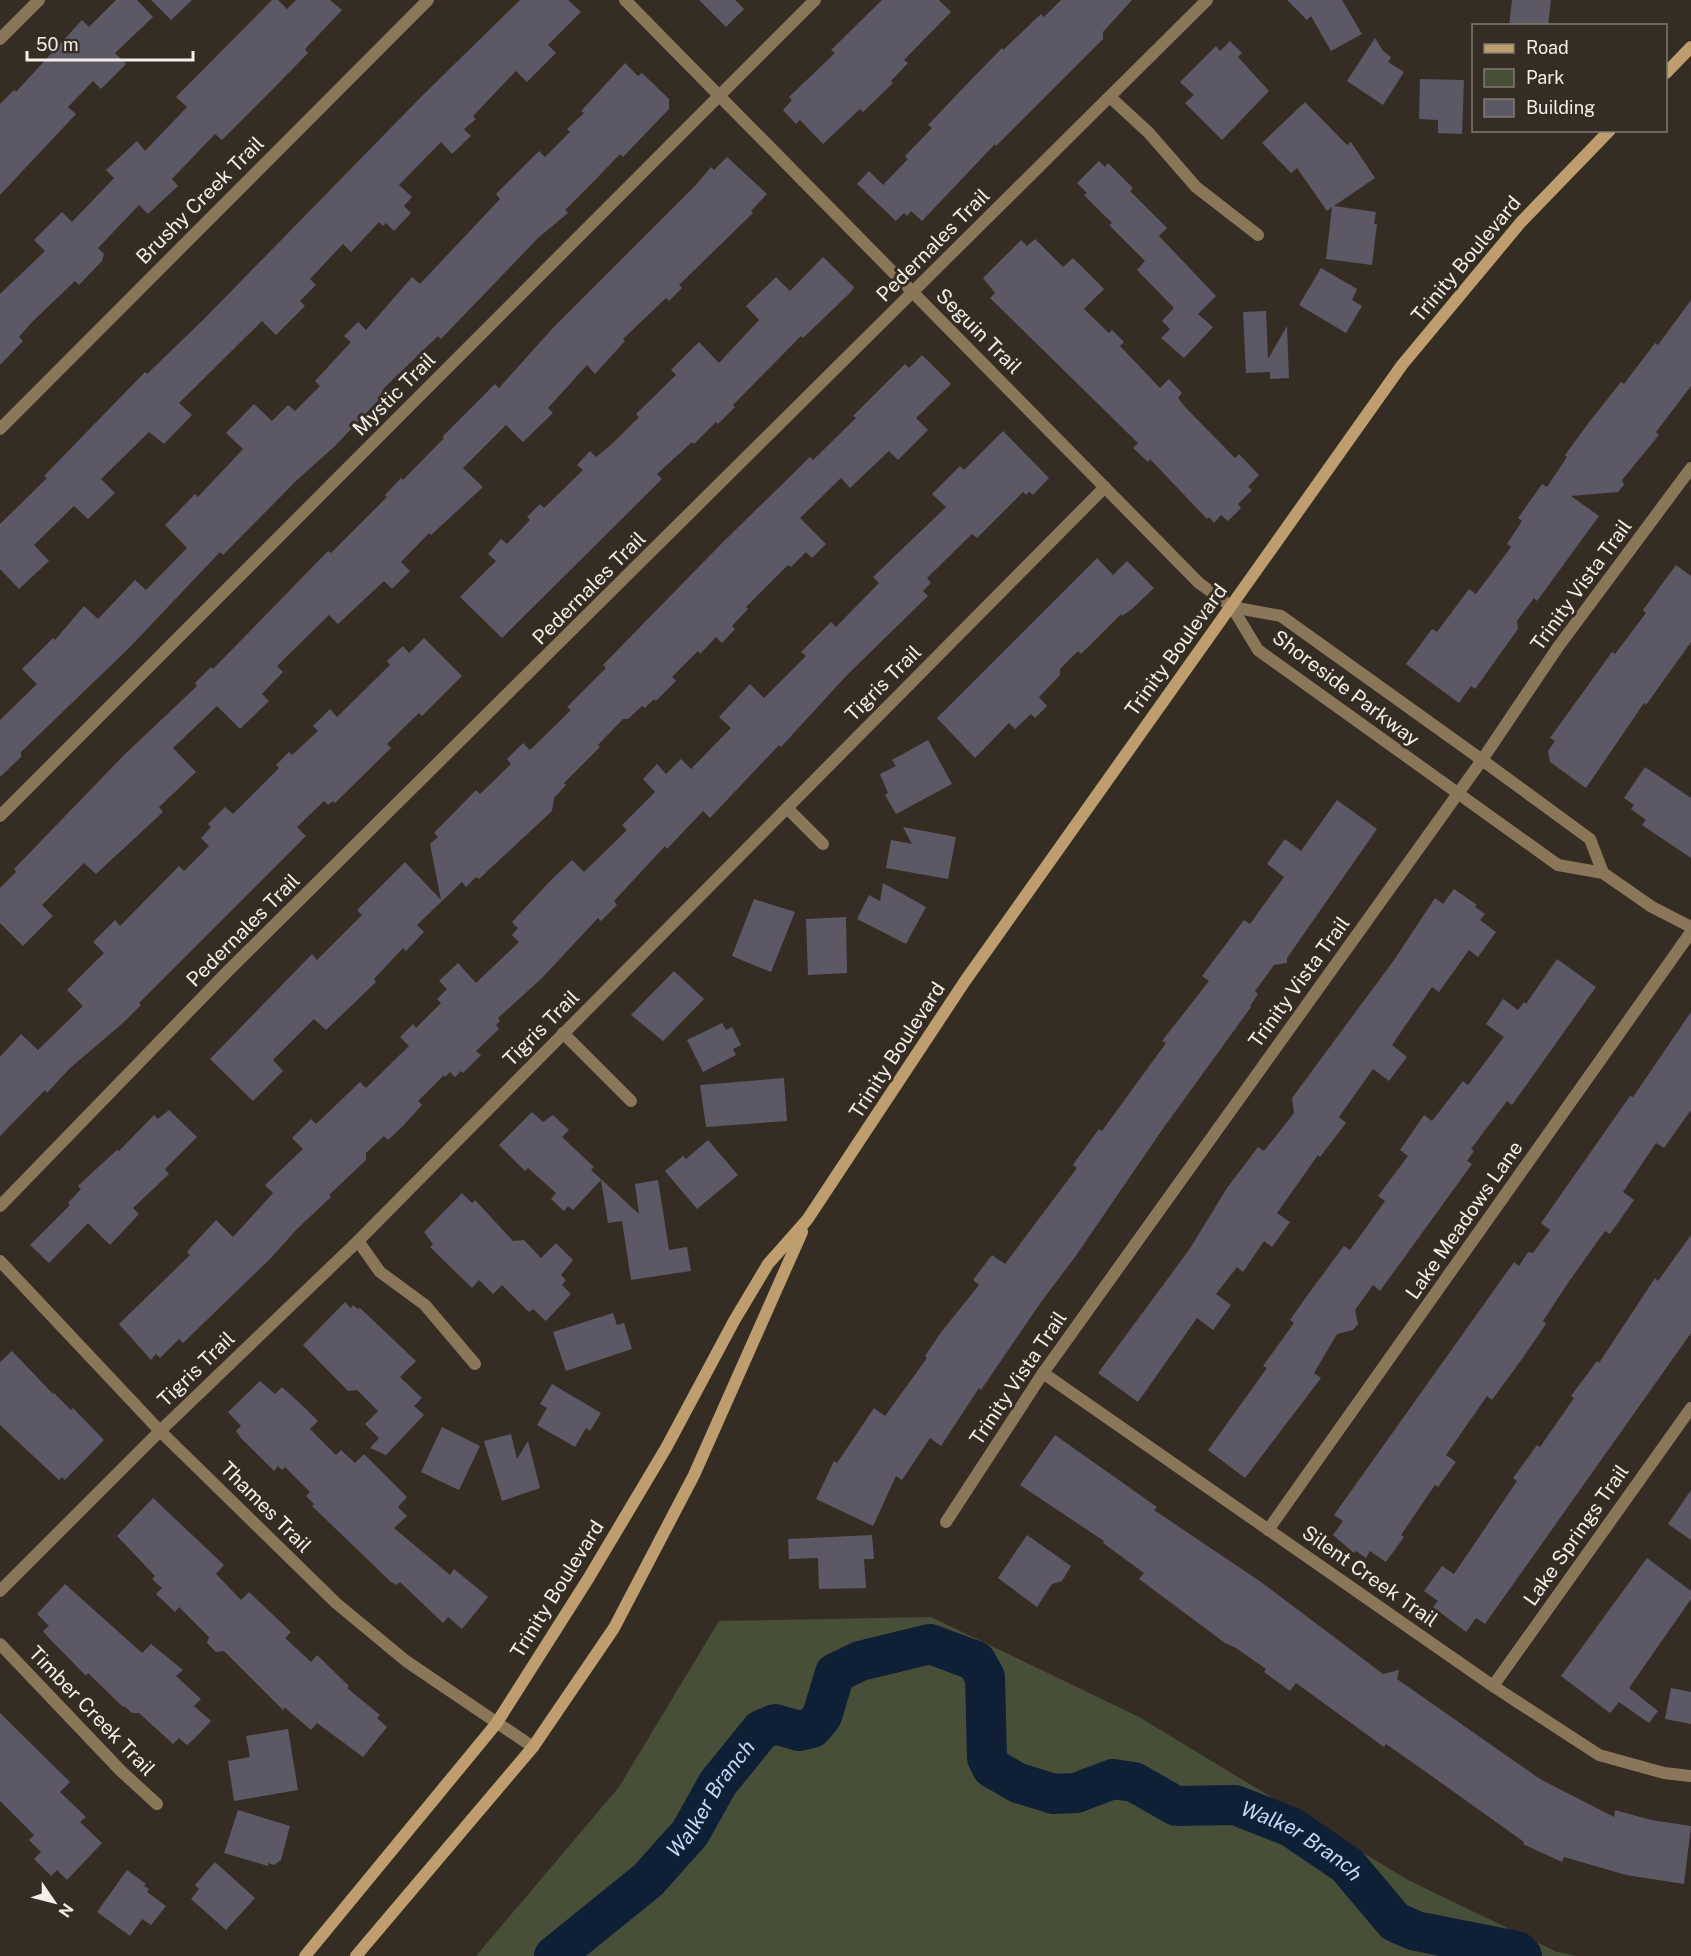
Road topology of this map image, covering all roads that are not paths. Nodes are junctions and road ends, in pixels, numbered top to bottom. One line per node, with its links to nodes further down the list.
1 (39, 0): 6 (street)
2 (428, 0): 14 (street, Brushy Creek Trail)
3 (625, 0): 9 (street, Seguin Trail)
4 (815, 0): 9 (street, Mystic Trail)
5 (1207, 0): 10 (street, Pedernales Trail)
6 (0, 39)
7 (1691, 47): 8 (main road)
8 (1667, 71)
9 (719, 96): 13 (street, Seguin Trail); 21 (street, Mystic Trail)
10 (1110, 98): 12 (street); 13 (street, Pedernales Trail)
11 (1608, 132): 17 (main road, Trinity Boulevard)
12 (1258, 235)
13 (914, 292): 16 (street, Seguin Trail); 28 (street, Pedernales Trail)
14 (0, 429)
15 (1691, 468): 18 (street, Trinity Vista Trail)
16 (1105, 487): 17 (street, Seguin Trail); 20 (street, Tigris Trail)
17 (1232, 607): 18 (street, Shoreside Parkway); 19 (street, Shoreside Parkway); 29 (main road, Trinity Boulevard)
18 (1482, 760): 19 (street, Trinity Vista Trail); 23 (street, Shoreside Parkway)
19 (1458, 795): 23 (street, Shoreside Parkway); 33 (street, Trinity Vista Trail)
20 (787, 808): 22 (street); 26 (street, Tigris Trail)
21 (0, 816)
22 (824, 844)
23 (1603, 873): 24 (street, Shoreside Parkway)
24 (1691, 927)
25 (1691, 932): 37 (street, Lake Meadows Lane)
26 (563, 1033): 27 (street); 30 (street, Tigris Trail)
27 (631, 1101)
28 (0, 1206)
29 (807, 1220): 41 (main road, Trinity Boulevard); 42 (main road, Trinity Boulevard)
30 (358, 1241): 32 (street); 35 (street, Tigris Trail)
31 (0, 1261): 35 (street, Thames Trail)
32 (475, 1364)
33 (1042, 1372): 36 (street, Trinity Vista Trail); 37 (street, Silent Creek Trail)
34 (1691, 1408): 40 (street, Lake Springs Trail)
35 (160, 1431): 38 (street, Tigris Trail); 41 (street, Thames Trail)
36 (946, 1522)
37 (1268, 1530): 40 (street, Silent Creek Trail)
38 (0, 1591)
39 (0, 1644): 44 (street, Timber Creek Trail)
40 (1493, 1686): 43 (street, Silent Creek Trail)
41 (496, 1724): 42 (street, Thames Trail); 45 (main road, Trinity Boulevard)
42 (533, 1747): 46 (main road, Trinity Boulevard)
43 (1691, 1776)
44 (157, 1804)
45 (305, 1956)
46 (356, 1956)

